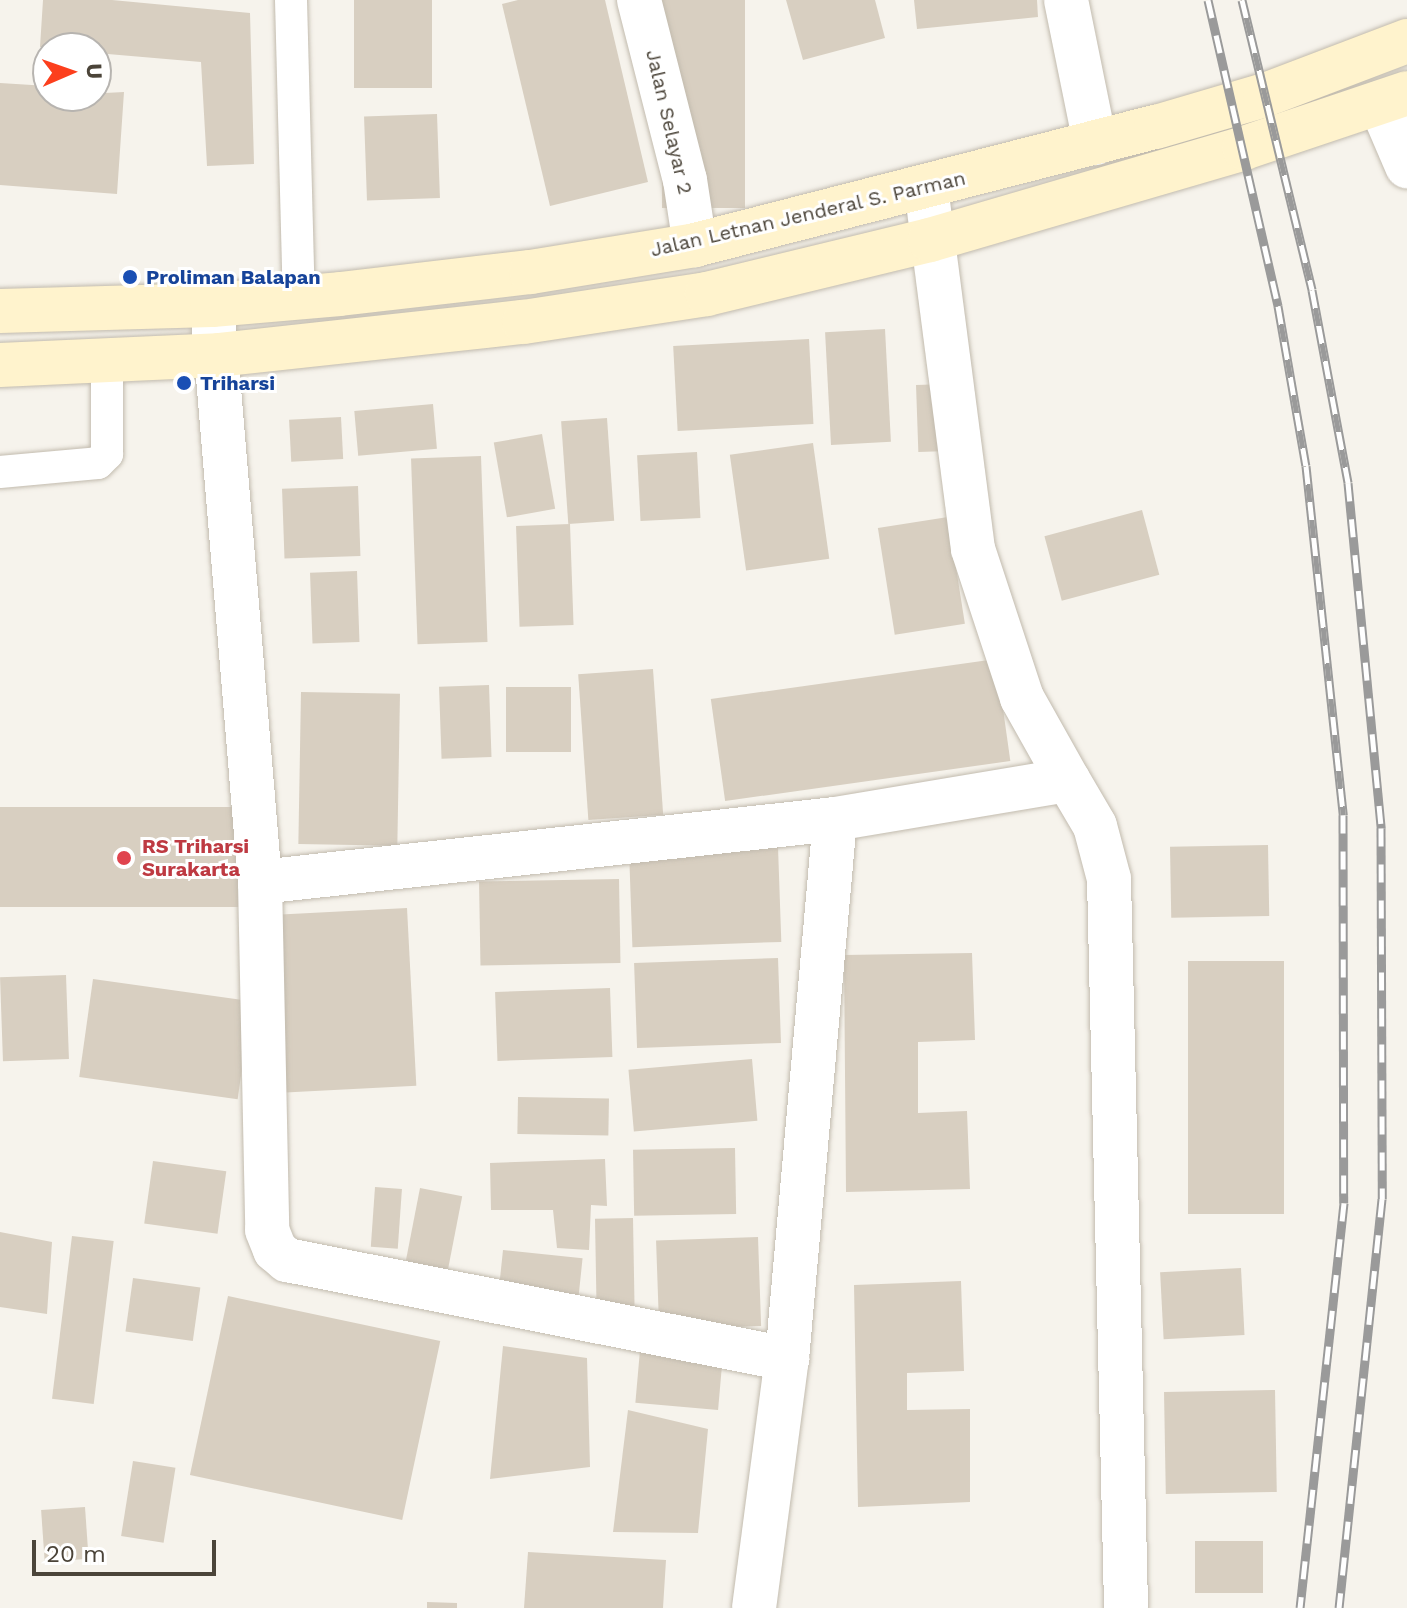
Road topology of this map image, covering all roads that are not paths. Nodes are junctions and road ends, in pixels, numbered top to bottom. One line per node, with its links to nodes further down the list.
1 (291, 0): 11 (lane)
2 (639, 0): 10 (street, Jalan Selayar 2)
3 (1066, 0): 6 (street)
4 (1407, 41): 6 (main road, Jalan Letnan Jenderal S. Parman)
5 (1394, 98): 7 (street); 9 (main road)
6 (1095, 143): 8 (main road, Jalan Letnan Jenderal S. Parman)
7 (1407, 166)
8 (926, 188): 9 (street); 10 (main road, Jalan Letnan Jenderal S. Parman)
9 (930, 240): 14 (main road); 18 (street)
10 (695, 245): 11 (main road, Jalan Letnan Jenderal S. Parman)
11 (299, 298): 12 (main road, Jalan Letnan Jenderal S. Parman)
12 (212, 305): 13 (main road, Jalan Letnan Jenderal S. Parman); 14 (street)
13 (0, 311)
14 (218, 355): 15 (main road); 20 (street)
15 (107, 360): 16 (main road); 17 (lane)
16 (0, 365)
17 (0, 472)
18 (1068, 780): 19 (street); 23 (street)
19 (835, 819): 20 (street); 21 (street)
20 (260, 882): 21 (street)
21 (787, 1359): 22 (street)
22 (754, 1608)
23 (1126, 1608)

